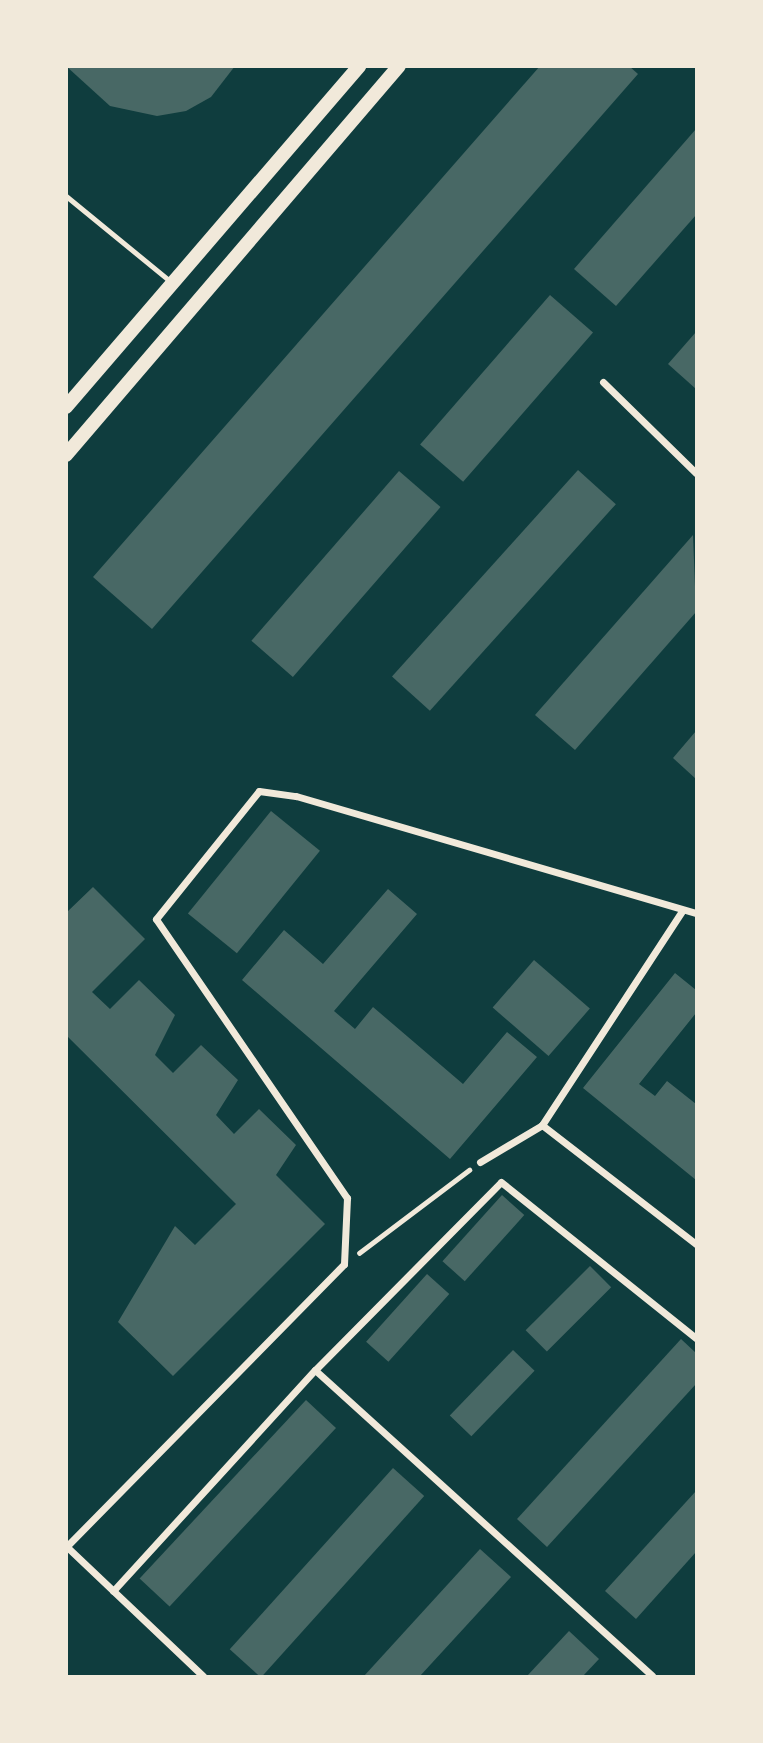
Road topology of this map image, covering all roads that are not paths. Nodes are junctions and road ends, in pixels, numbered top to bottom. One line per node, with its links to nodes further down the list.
1 (359, 66): 4 (main road)
2 (399, 66): 7 (main road)
3 (66, 196): 4 (lane)
4 (173, 283): 6 (main road)
5 (603, 382): 8 (street)
6 (66, 407)
7 (66, 455)
8 (696, 473)
9 (681, 911): 10 (street); 11 (street); 16 (street)
10 (696, 913)
11 (542, 1125): 12 (street); 13 (street)
12 (480, 1162)
13 (696, 1244)
14 (696, 1338): 15 (street)
15 (316, 1370): 17 (street); 19 (street)
16 (67, 1546): 17 (street)
17 (113, 1591): 18 (street)
18 (203, 1676)
19 (652, 1676)

